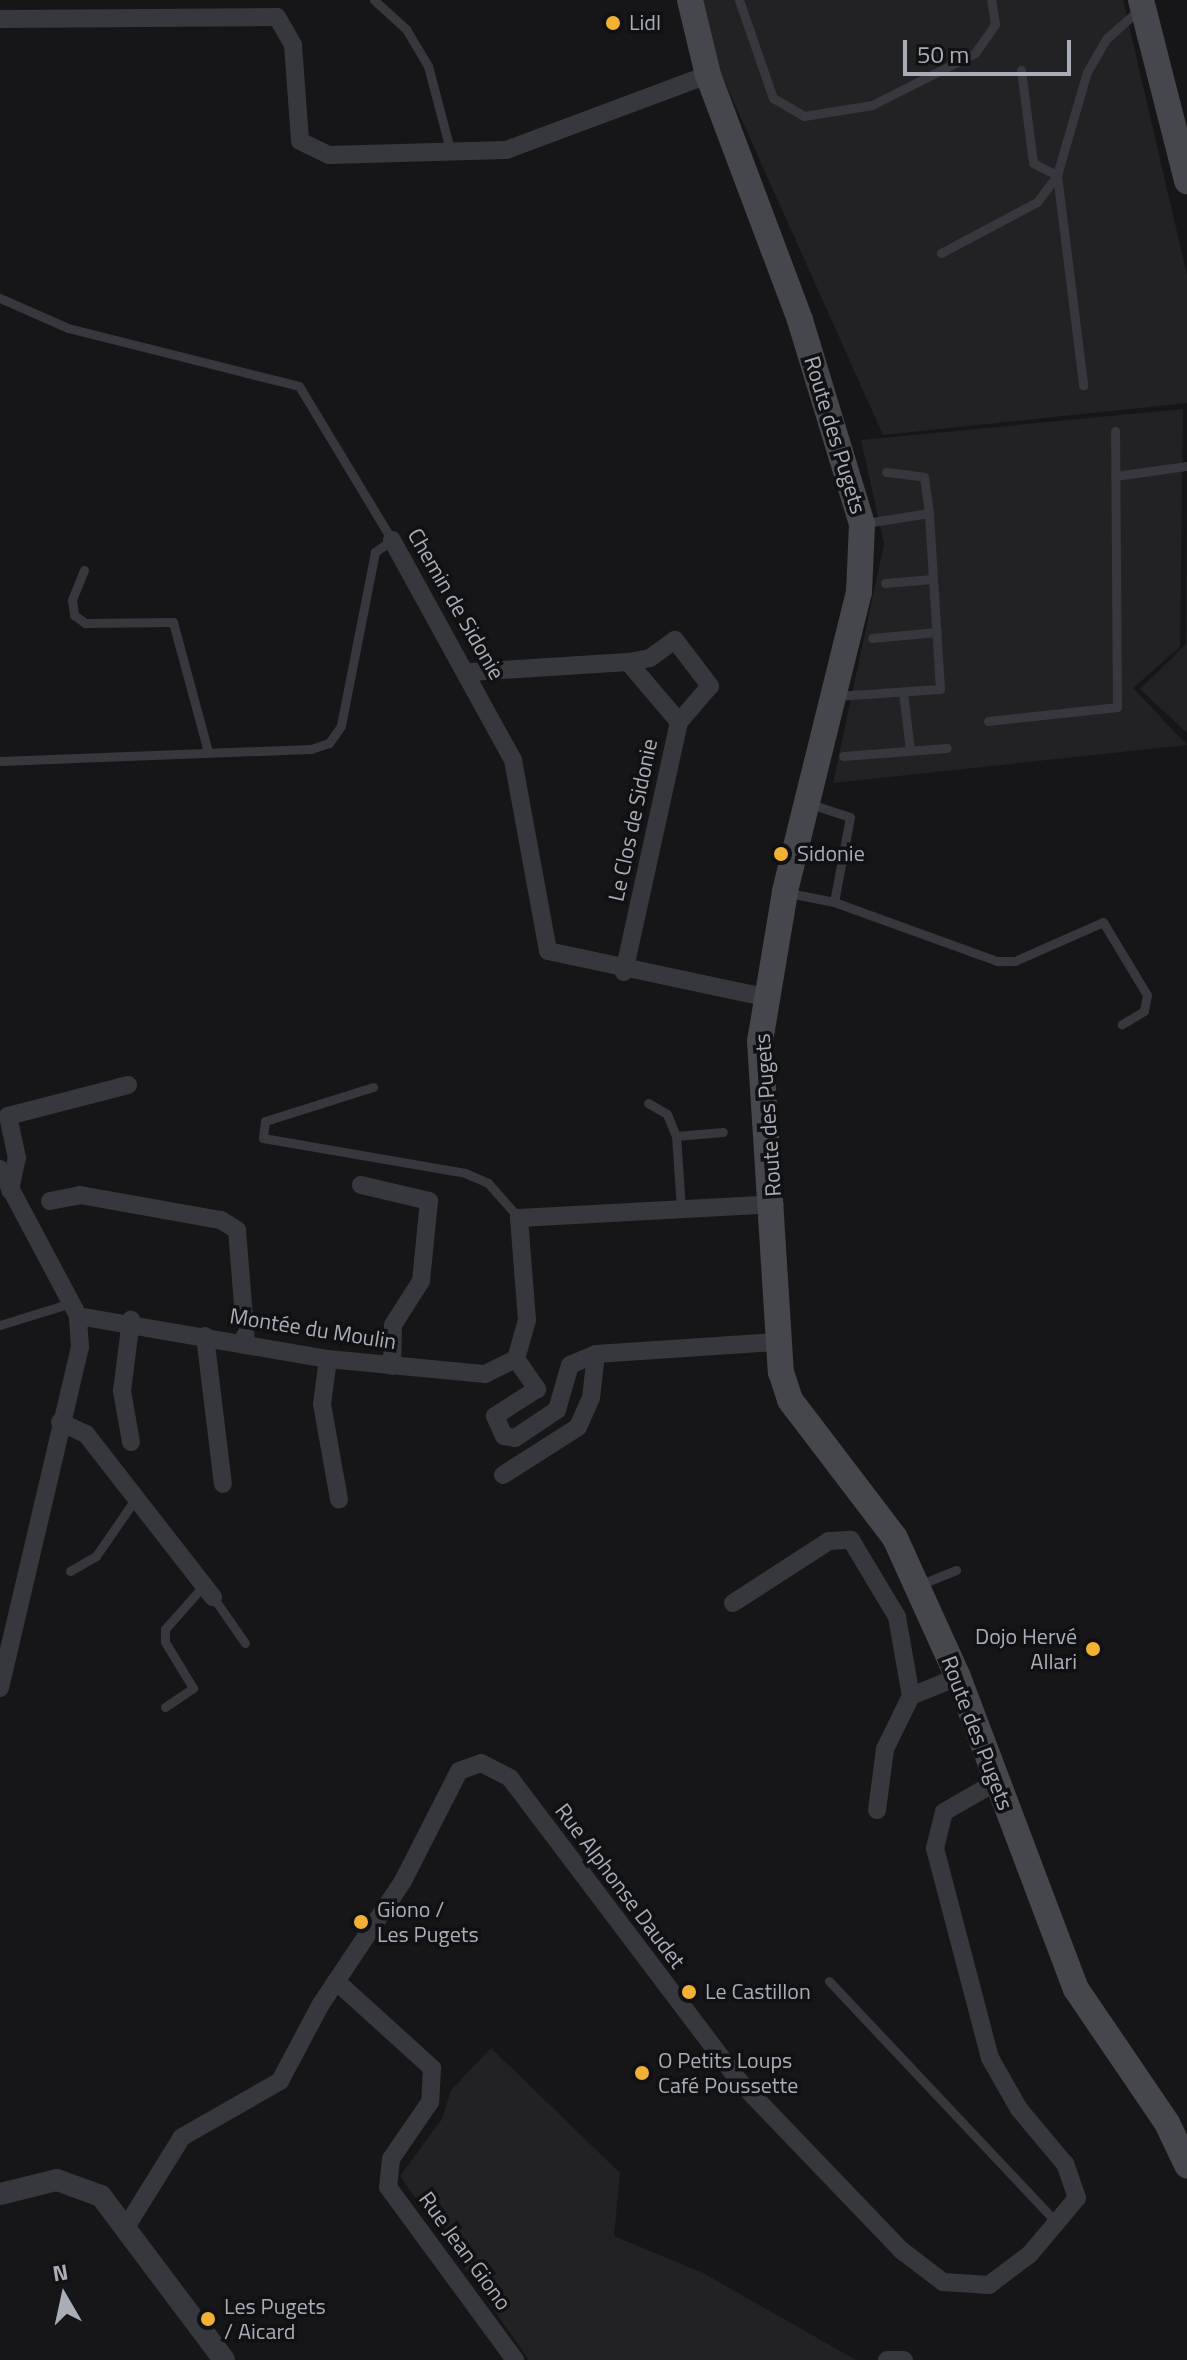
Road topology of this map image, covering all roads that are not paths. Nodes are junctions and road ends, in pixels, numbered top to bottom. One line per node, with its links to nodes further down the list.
1 (374, 0): 9 (lane)
2 (690, 0): 8 (main road, Route des Pugets)
3 (739, 0): 4 (lane)
4 (991, 0)
5 (1142, 3): 10 (lane); 11 (main road)
6 (0, 19): 9 (street)
7 (1021, 70): 10 (lane)
8 (708, 75): 9 (street); 20 (main road, Route des Pugets)
9 (451, 153)
10 (1057, 175): 12 (lane); 14 (lane)
11 (1187, 181)
12 (941, 253)
13 (0, 298): 21 (lane, Chemin de Sidonie)
14 (1083, 385)
15 (1115, 431): 18 (lane)
16 (1187, 466): 18 (lane)
17 (886, 472): 19 (lane)
18 (1115, 476): 31 (lane)
19 (929, 513): 20 (lane); 23 (lane)
20 (862, 524): 30 (main road, Route des Pugets)
21 (392, 540): 28 (street, Chemin de Sidonie); 35 (lane)
22 (84, 570): 35 (lane)
23 (933, 579): 24 (lane); 25 (lane)
24 (885, 583)
25 (937, 632): 26 (lane); 29 (lane)
26 (872, 638)
27 (628, 662): 28 (street); 32 (street, Le Clos de Sidonie); 32 (street)
28 (470, 672): 41 (street, Chemin de Sidonie)
29 (903, 692): 30 (lane); 34 (lane)
30 (833, 696): 38 (main road, Route des Pugets)
31 (988, 721)
32 (679, 722): 41 (street, Le Clos de Sidonie)
33 (947, 748): 34 (lane)
34 (910, 751): 36 (lane)
35 (208, 752): 37 (lane)
36 (843, 756)
37 (0, 761)
38 (806, 803): 39 (main road, Route des Pugets); 40 (lane)
39 (785, 892): 40 (lane); 42 (main road, Route des Pugets)
40 (834, 902): 43 (lane)
41 (624, 972): 42 (street, Chemin de Sidonie)
42 (765, 997): 53 (main road, Route des Pugets)
43 (1122, 1024)
44 (128, 1085): 51 (street)
45 (373, 1087): 55 (lane)
46 (648, 1103): 48 (lane)
47 (723, 1132): 48 (lane)
48 (676, 1136): 54 (lane)
49 (0, 1169): 51 (street)
50 (361, 1185): 65 (street)
51 (10, 1190): 56 (street)
52 (50, 1201): 60 (street)
53 (775, 1204): 54 (street); 61 (main road, Route des Pugets)
54 (681, 1209): 55 (street)
55 (519, 1218): 64 (street)
56 (75, 1310): 57 (street, Montée du Moulin); 58 (lane); 66 (street)
57 (131, 1320): 59 (street, Montée du Moulin); 67 (street)
58 (0, 1325)
59 (205, 1336): 60 (street, Montée du Moulin); 69 (street)
60 (246, 1342): 63 (street, Montée du Moulin)
61 (778, 1342): 62 (street); 74 (main road, Route des Pugets)
62 (596, 1354): 64 (street); 68 (street)
63 (328, 1359): 65 (street, Montée du Moulin); 71 (street)
64 (516, 1359): 65 (street, Montée du Moulin)
65 (392, 1366)
66 (60, 1422): 70 (street); 79 (street)
67 (131, 1442)
68 (503, 1475)
69 (223, 1484)
70 (138, 1495): 73 (lane); 75 (street)
71 (339, 1499)
72 (956, 1570): 74 (lane)
73 (70, 1571)
74 (919, 1585): 78 (main road, Route des Pugets)
75 (209, 1590): 77 (lane); 81 (lane)
76 (733, 1603): 80 (street)
77 (245, 1643)
78 (958, 1677): 80 (street); 82 (main road, Route des Pugets)
79 (0, 1688)
80 (911, 1696): 83 (street)
81 (165, 1707)
82 (996, 1782): 86 (main road, Route des Pugets); 89 (street, Rue Alphonse Daudet)
83 (877, 1810)
84 (336, 1981): 88 (street, Rue Alphonse Daudet); 89 (street, Rue Alphonse Daudet); 91 (street, Rue Jean Giono)
85 (829, 1981): 89 (lane)
86 (1187, 2165)
87 (0, 2194): 88 (street)
88 (128, 2224): 90 (street)
89 (1058, 2224)
90 (224, 2360)
91 (515, 2360)
92 (887, 2360): 93 (street)
93 (904, 2360)

